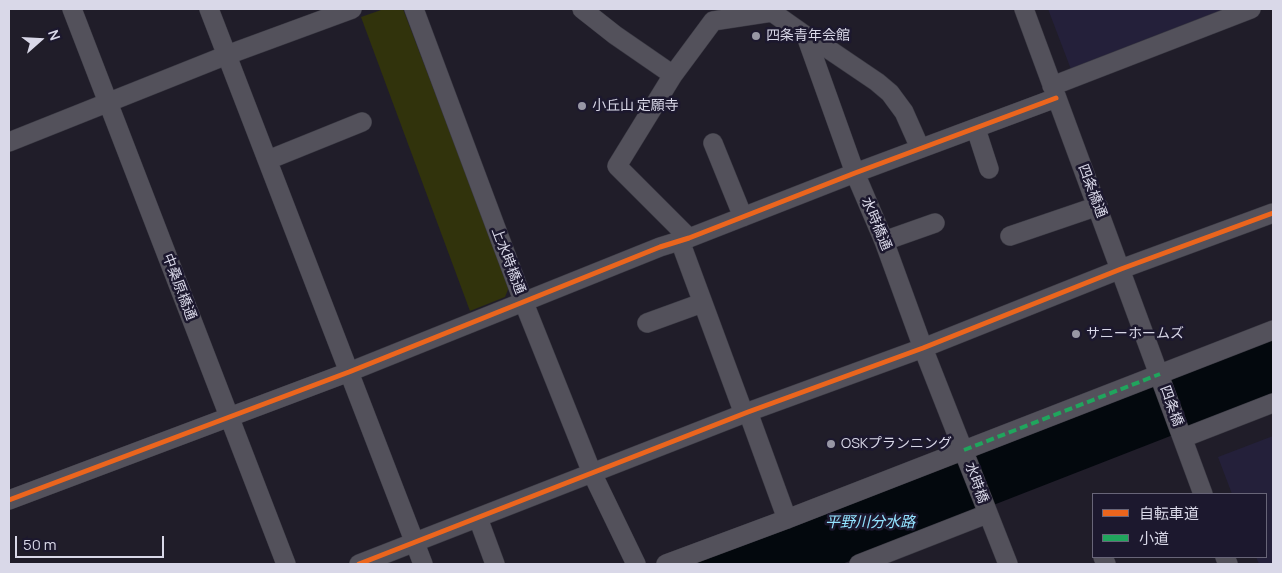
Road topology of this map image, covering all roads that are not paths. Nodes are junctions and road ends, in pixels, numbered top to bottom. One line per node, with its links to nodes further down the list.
1 (72, 9): 14 (street, 中桑原橋通)
2 (209, 9): 11 (street)
3 (352, 9): 11 (street)
4 (414, 9): 31 (street, 上水時橋通)
5 (582, 9): 12 (street)
6 (1024, 9): 13 (street, 四条橋通)
7 (1251, 9): 13 (street)
8 (774, 10): 9 (street); 10 (street)
9 (708, 15): 12 (street)
10 (806, 36): 19 (street); 22 (street, 水時橋通)
11 (227, 55): 14 (street); 20 (street)
12 (673, 75): 28 (street)
13 (1054, 92): 16 (street); 23 (street, 四条橋通)
14 (108, 102): 17 (street); 40 (street, 中桑原橋通)
15 (362, 122): 20 (street)
16 (976, 129): 19 (street); 21 (street)
17 (9, 142)
18 (714, 143): 25 (street)
19 (920, 148): 22 (street)
20 (268, 160): 36 (street)
21 (989, 169)
22 (855, 173): 25 (street); 29 (street, 水時橋通)
23 (1098, 206): 27 (street); 30 (street, 四条橋通)
24 (1273, 213): 30 (street)
25 (743, 217): 28 (street)
26 (935, 223): 29 (street)
27 (1010, 236)
28 (684, 240): 31 (street); 32 (street)
29 (884, 241): 35 (street, 水時橋通)
30 (1121, 269): 35 (street); 37 (street, 四条橋通)
31 (524, 303): 36 (street); 43 (street, 上水時橋通)
32 (702, 303): 33 (street); 39 (street)
33 (647, 323)
34 (1273, 330): 37 (street)
35 (923, 348): 39 (street); 42 (street, 水時橋通)
36 (349, 372): 40 (street); 49 (street)
37 (1160, 374): 41 (street, 四条橋); 42 (street)
38 (1273, 403): 41 (street)
39 (746, 413): 43 (street); 48 (street)
40 (229, 417): 45 (street); 50 (street, 中桑原橋通)
41 (1183, 438): 44 (street)
42 (965, 452): 46 (street, 水時橋); 48 (street)
43 (592, 473): 47 (street); 54 (street, 上水時橋通)
44 (1203, 493)
45 (9, 500)
46 (987, 513): 56 (street); 57 (street)
47 (478, 518): 49 (street); 53 (street)
48 (787, 519): 55 (street)
49 (415, 542): 51 (street); 52 (street)
50 (286, 564)
51 (360, 564)
52 (423, 564)
53 (495, 564)
54 (636, 564)
55 (666, 564)
56 (859, 564)
57 (1008, 564)

